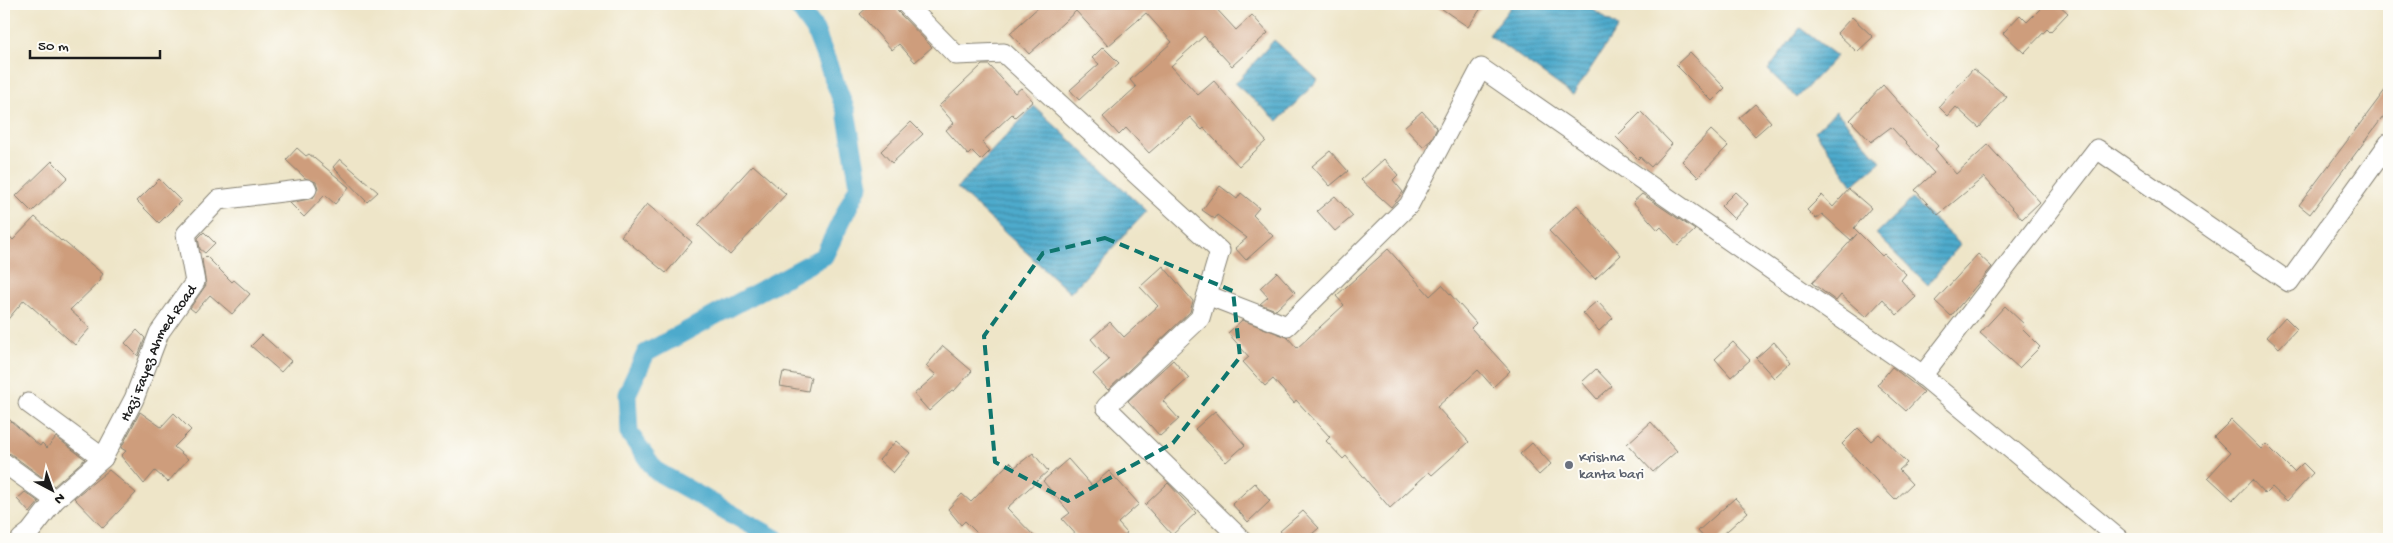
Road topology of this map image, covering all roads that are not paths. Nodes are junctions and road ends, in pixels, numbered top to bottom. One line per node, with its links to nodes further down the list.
1 (906, 4): 4 (street)
2 (2389, 143): 5 (street)
3 (307, 189): 7 (street, Hazi Fayez Ahmed Road)
4 (1207, 295): 5 (street); 11 (street)
5 (1922, 376): 12 (street)
6 (28, 403): 7 (street)
7 (103, 458): 9 (street, Hazi Fayez Ahmed Road)
8 (4, 463): 9 (street)
9 (55, 500): 10 (street, Hazi Fayez Ahmed Road)
10 (21, 539)
11 (1241, 539)
12 (2119, 539)

